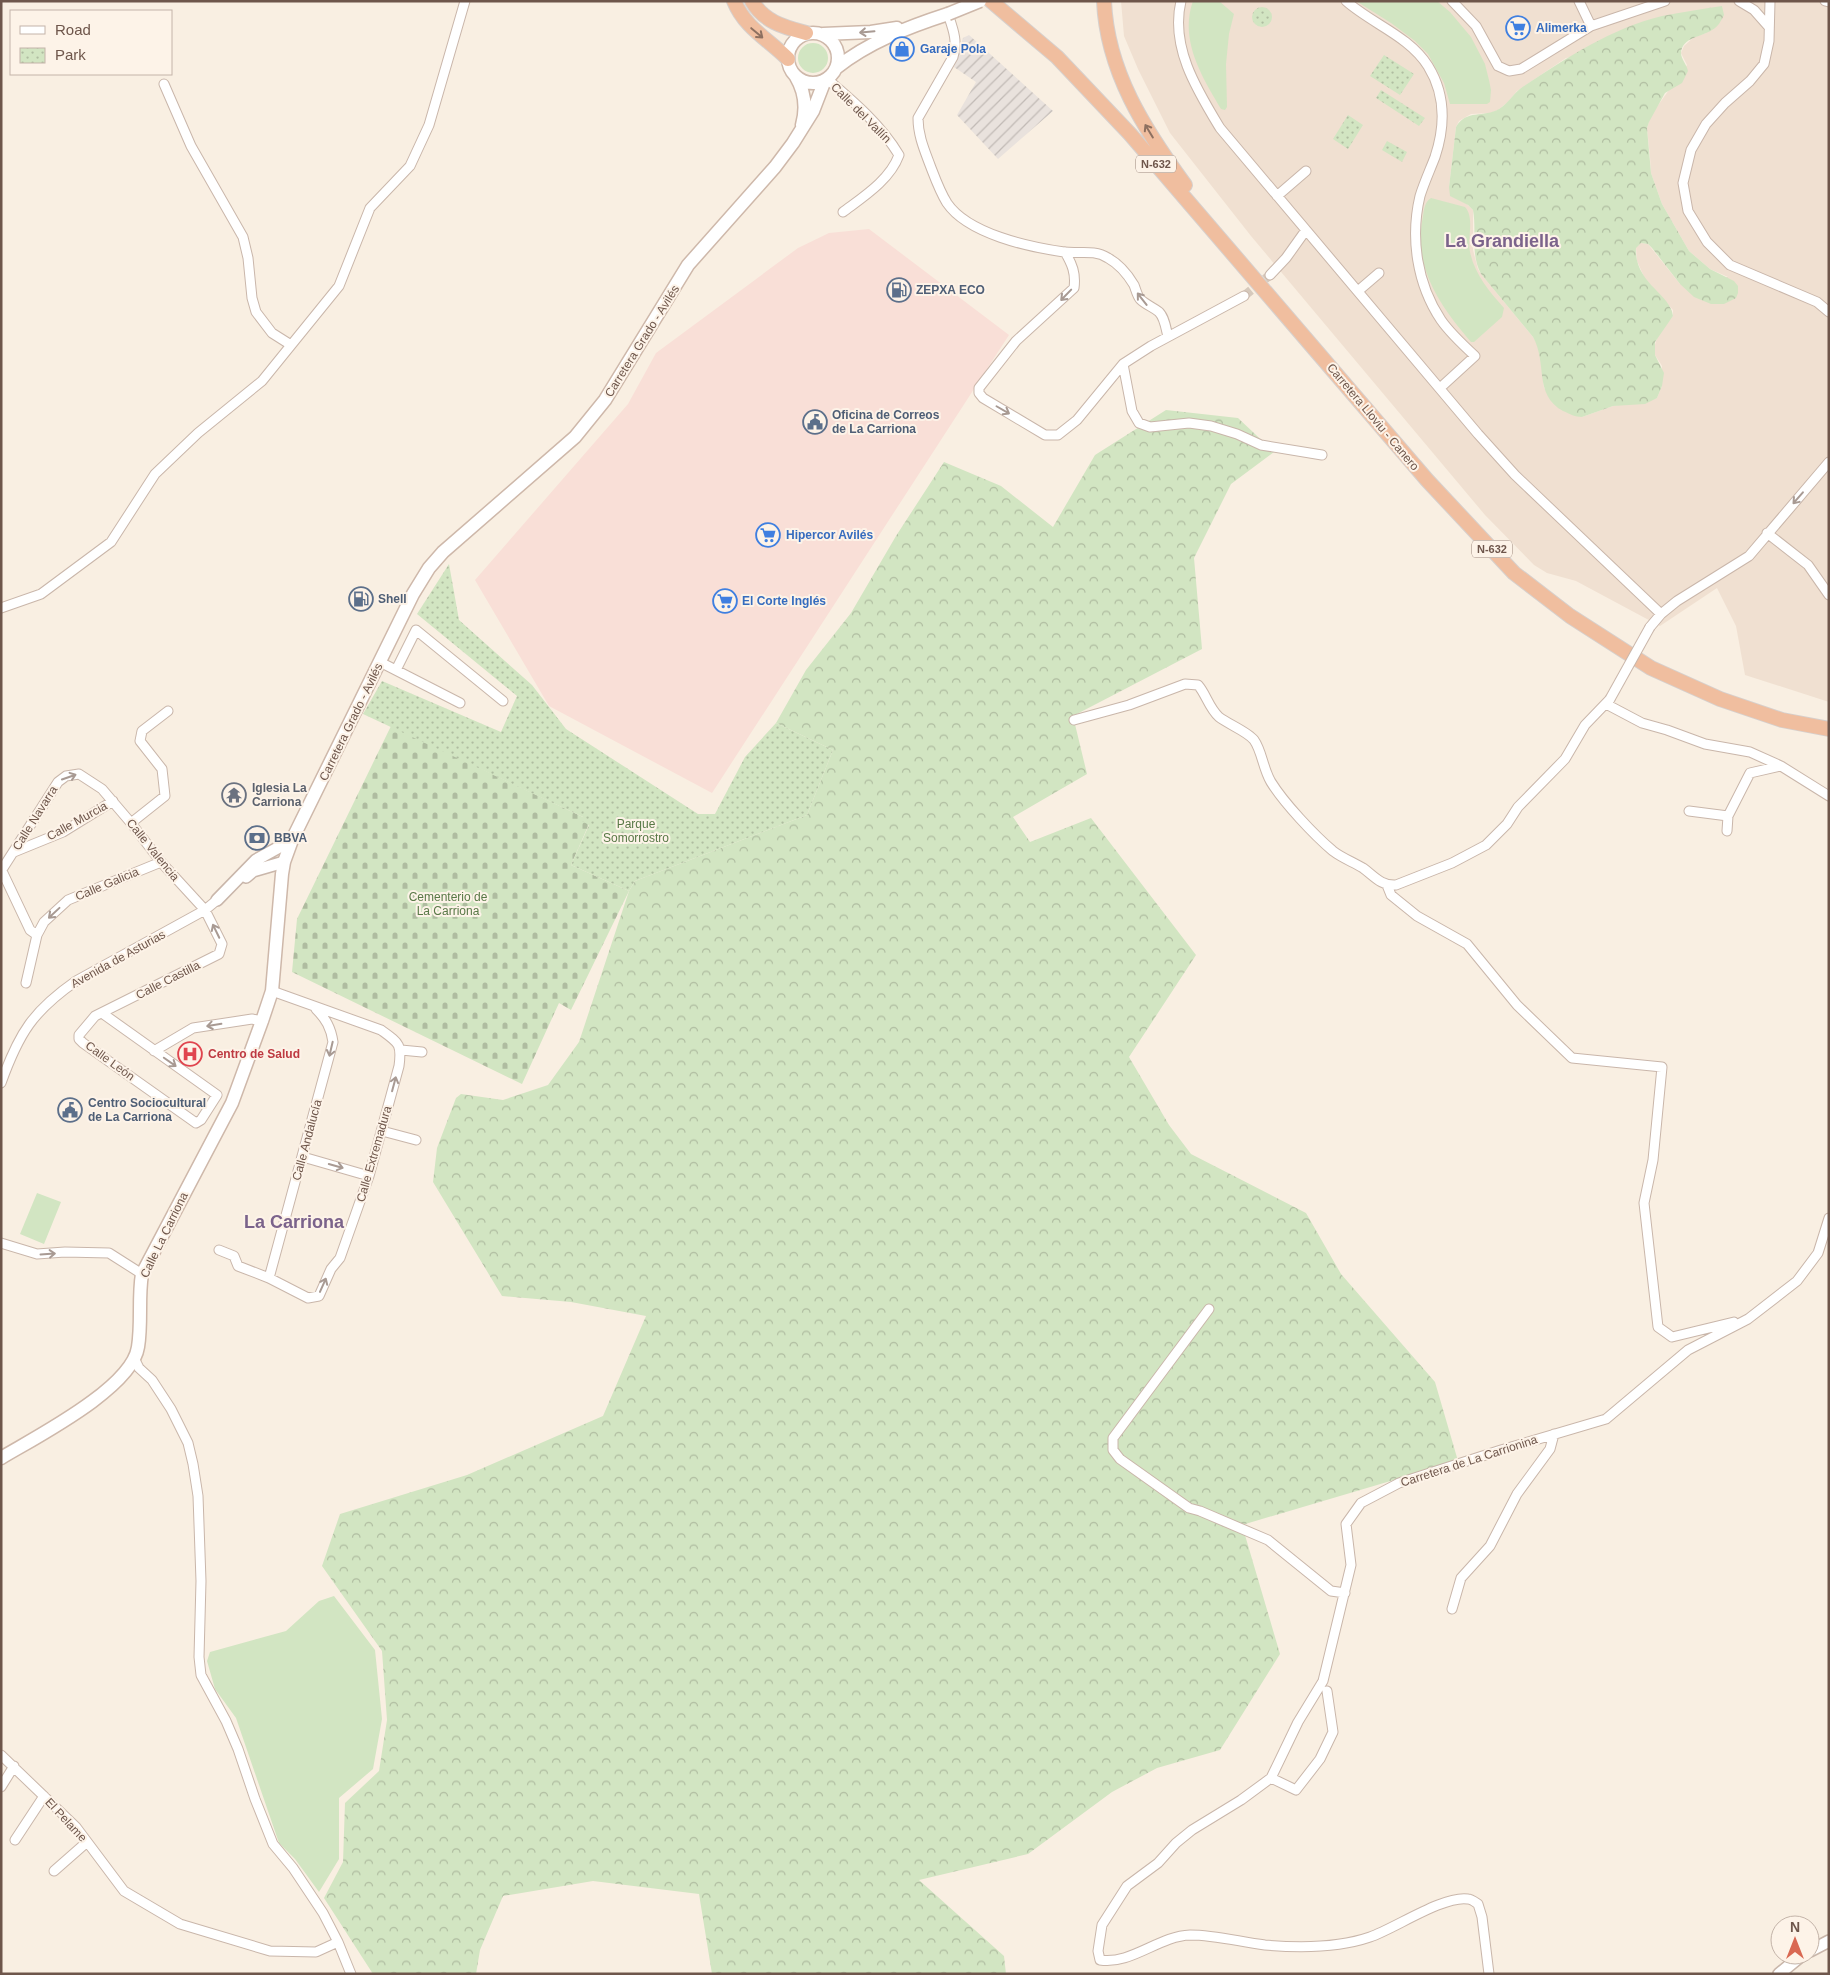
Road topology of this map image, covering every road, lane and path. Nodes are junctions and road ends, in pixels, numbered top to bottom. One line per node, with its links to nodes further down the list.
1 (465, 1): 41 (street)
2 (734, 1): 22 (highway, one-way to 22)
3 (752, 1): 20 (highway)
4 (979, 1): 16 (main road, bridge); 24 (highway)
5 (991, 1): 24 (highway, Carretera Lloviu - Canero / N-632)
6 (1104, 1): 34 (highway, one-way to 6)
7 (1181, 1): 30 (street)
8 (1346, 1): 43 (street)
9 (1452, 1): 18 (street)
10 (1579, 1): 18 (street)
11 (1665, 1): 18 (street)
12 (1739, 1): 19 (street)
13 (1770, 1): 19 (street)
14 (1825, 1): 15 (street)
15 (1829, 2)
16 (948, 14): 17 (main road); 33 (street)
17 (910, 26): 21 (main road, one-way to 21); 23 (main road)
18 (1591, 26)
19 (1769, 27): 39 (street)
20 (806, 33): 21 (main road); 22 (main road)
21 (823, 34): 23 (main road)
22 (788, 59): 25 (main road)
23 (836, 68): 26 (main road)
24 (1074, 74): 34 (highway, Carretera Lloviu - Canero / N-632)
25 (796, 76): 26 (main road); 28 (main road)
26 (826, 79): 28 (main road, Carretera Grado - Avilés); 31 (street, Calle del Vallín)
27 (164, 84): 41 (street)
28 (801, 131): 50 (main road, Carretera Grado - Avilés)
29 (1306, 171): 30 (street)
30 (1277, 196): 32 (street)
31 (843, 212)
32 (1306, 230): 36 (street); 37 (street)
33 (1065, 252): 40 (street, one-way to 33); 42 (street, one-way to 42)
34 (1236, 257): 57 (highway, Carretera Lloviu - Canero / N-632)
35 (1379, 273): 37 (street)
36 (1270, 276)
37 (1358, 291): 43 (street)
38 (1244, 296): 40 (street)
39 (1829, 312)
40 (1168, 337): 42 (street)
41 (291, 345): 48 (street)
42 (1124, 364): 44 (street)
43 (1440, 388): 49 (street)
44 (1322, 455)
45 (1829, 462): 46 (street, one-way to 46)
46 (1767, 534): 47 (street); 49 (street)
47 (1829, 595)
48 (1, 608)
49 (1661, 614): 53 (street, bridge)
50 (380, 662): 51 (street); 66 (main road, Carretera Grado - Avilés)
51 (396, 670): 52 (street); 54 (street)
52 (503, 702)
53 (1608, 702): 58 (street); 71 (street)
54 (460, 703)
55 (168, 711): 64 (street)
56 (1074, 720): 71 (street)
57 (1829, 729)
58 (1781, 766): 60 (street); 63 (street)
59 (102, 788): 61 (street, Calle Valencia); 67 (street, Calle Navarra, one-way to 59)
60 (1829, 796)
61 (113, 801): 64 (street, Calle Valencia); 67 (street, Calle Murcia)
62 (1689, 811): 63 (street)
63 (1728, 816): 65 (street)
64 (131, 823): 68 (street, Calle Valencia)
65 (1727, 831)
66 (292, 840): 69 (main road, Carretera Grado - Avilés); 72 (street, Avenida de Asturias)
67 (14, 852): 70 (street, Calle Navarra)
68 (160, 862): 73 (street, Calle Valencia); 74 (street, Calle Galicia, one-way to 74)
69 (284, 862): 72 (street, Avenida de Asturias); 76 (main road, Carretera Grado - Avilés)
70 (1, 871): 74 (street)
71 (1387, 885): 97 (street)
72 (217, 900): 73 (street, Avenida de Asturias)
73 (206, 910): 78 (street, Calle Castilla, one-way to 73); 84 (street, Avenida de Asturias)
74 (37, 935): 75 (street, Calle Galicia)
75 (26, 983)
76 (272, 991): 77 (street); 79 (main road, Calle La Carriona)
77 (314, 1007): 81 (street); 89 (street, Calle Andalucía, one-way to 89)
78 (102, 1013): 80 (street, Calle Castilla); 82 (street)
79 (262, 1021): 82 (street, one-way to 82); 86 (main road, Calle La Carriona)
80 (79, 1035): 85 (street, Calle León)
81 (401, 1050): 83 (street); 87 (street, Calle Extremadura, one-way to 81)
82 (154, 1051): 85 (street, one-way to 85)
83 (422, 1052)
84 (1, 1082)
85 (217, 1095): 86 (street)
86 (232, 1103): 94 (main road, Calle La Carriona)
87 (382, 1130): 88 (street); 90 (street, Calle Extremadura)
88 (416, 1140)
89 (302, 1157): 90 (street, one-way to 90); 95 (street, Calle Andalucía)
90 (369, 1176): 95 (street, Calle Extremadura, one-way to 90)
91 (1829, 1218): 97 (street, Carretera de La Carrionina)
92 (1, 1243): 94 (street, one-way to 94)
93 (219, 1250): 95 (street)
94 (142, 1274): 98 (main road, Calle La Carriona)
95 (269, 1278)
96 (1209, 1310): 101 (street)
97 (1748, 1319): 99 (street, Carretera de La Carrionina)
98 (135, 1360): 100 (main road); 112 (street)
99 (1554, 1434): 101 (street, Carretera de La Carrionina); 102 (street)
100 (1, 1458)
101 (1345, 1593): 106 (street, Carretera de La Carrionina)
102 (1452, 1609)
103 (1327, 1691): 106 (street)
104 (1, 1755): 105 (street, El Pelame)
105 (14, 1766): 107 (street); 108 (street, El Pelame)
106 (1271, 1778): 115 (street, Carretera de La Carrionina)
107 (1, 1788)
108 (44, 1796): 109 (street); 110 (street, El Pelame)
109 (15, 1840)
110 (87, 1842): 111 (street); 112 (street, El Pelame)
111 (54, 1871)
112 (338, 1942): 114 (street)
113 (1790, 1965): 116 (street)
114 (351, 1974)
115 (1489, 1974)
116 (1779, 1974)

